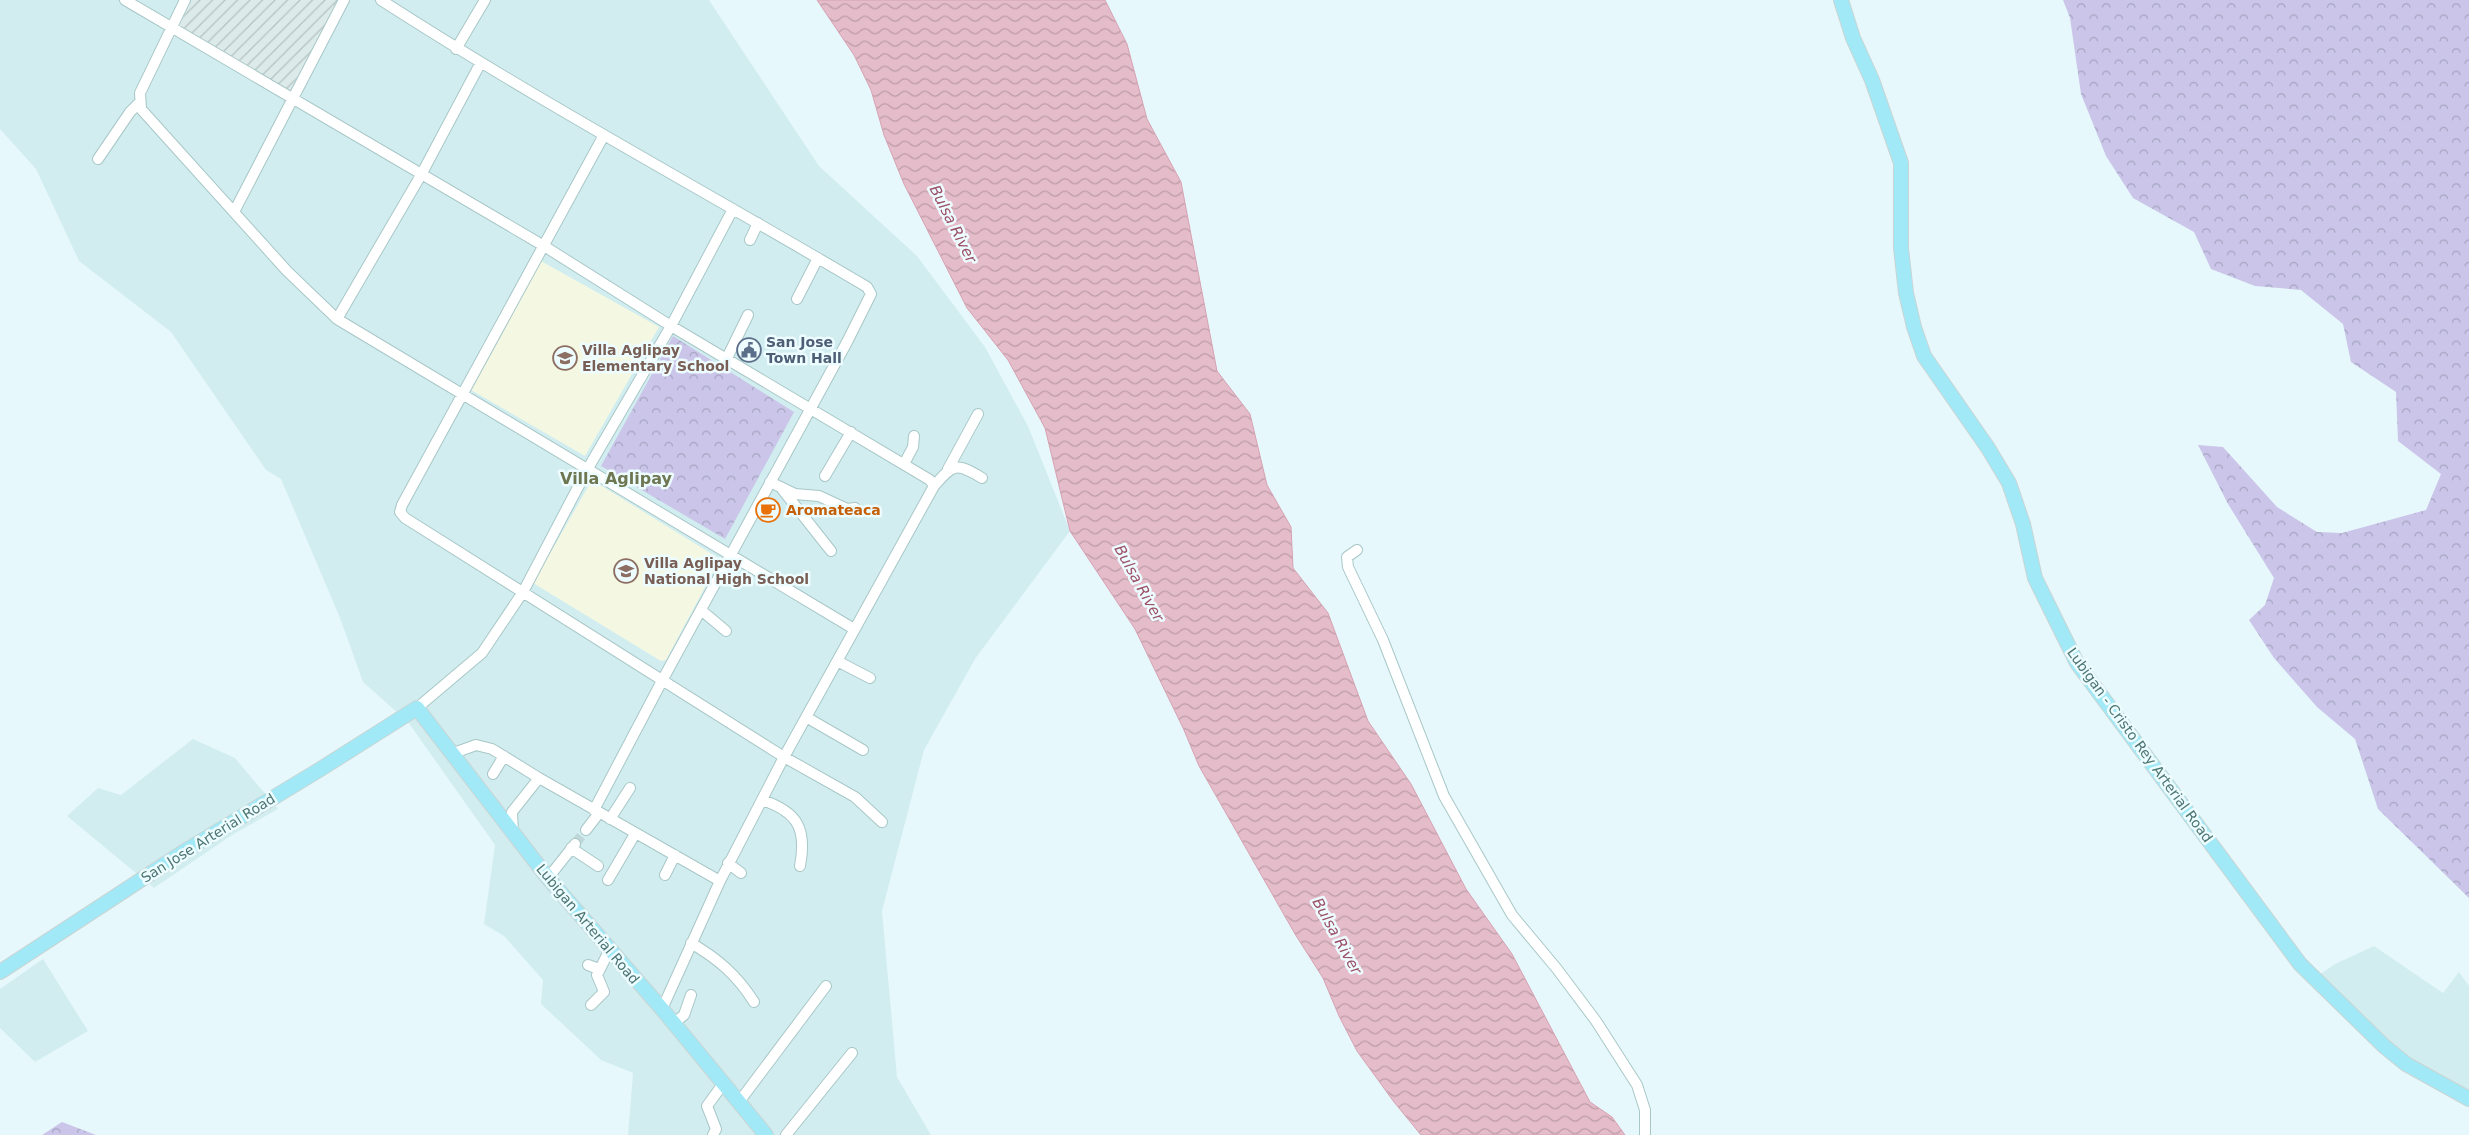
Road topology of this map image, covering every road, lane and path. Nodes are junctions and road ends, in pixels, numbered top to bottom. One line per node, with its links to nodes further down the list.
1 (125, 0): 7 (street)
2 (185, 0): 7 (street)
3 (344, 0): 10 (street)
4 (381, 0): 8 (street)
5 (485, 0): 8 (street)
6 (1841, 0): 88 (main road, Lubigan - Cristo Rey Arterial Road)
7 (172, 28): 10 (street); 11 (street)
8 (456, 49): 9 (street)
9 (480, 64): 12 (street); 14 (street)
10 (292, 100): 14 (street); 16 (street)
11 (140, 102): 13 (street); 16 (street)
12 (604, 135): 15 (street); 19 (street)
13 (98, 159)
14 (420, 175): 19 (street); 23 (street)
15 (733, 209): 17 (street); 24 (street)
16 (234, 210): 23 (street)
17 (758, 223): 18 (street); 20 (street)
18 (750, 240)
19 (544, 246): 24 (street); 26 (street)
20 (818, 258): 21 (street); 27 (street)
21 (798, 299)
22 (748, 315): 25 (street)
23 (337, 319): 26 (street)
24 (671, 326): 25 (street); 33 (street)
25 (727, 358): 27 (street)
26 (463, 393): 33 (street); 43 (street)
27 (810, 408): 29 (street); 36 (street)
28 (978, 414): 32 (street)
29 (851, 432): 31 (street); 34 (street)
30 (914, 436): 31 (street)
31 (904, 464): 37 (street)
32 (948, 469): 35 (street); 37 (street)
33 (588, 470): 42 (street); 43 (street)
34 (825, 476)
35 (982, 478)
36 (770, 482): 38 (street); 42 (street)
37 (934, 486): 45 (street)
38 (782, 489): 39 (street); 41 (street)
39 (855, 508)
40 (1357, 550): 93 (street)
41 (831, 551)
42 (730, 556): 44 (street); 45 (street)
43 (523, 592): 49 (street); 50 (street)
44 (700, 610): 46 (street); 49 (street)
45 (854, 629): 47 (street)
46 (726, 631)
47 (837, 661): 48 (street); 51 (street)
48 (870, 678)
49 (662, 679): 55 (street); 60 (street)
50 (417, 708): 53 (main road, Lubigan Arterial Road); 79 (main road, San Jose Arterial Road)
51 (806, 717): 52 (street); 55 (street)
52 (863, 750)
53 (451, 754): 54 (street); 64 (main road, Lubigan Arterial Road)
54 (504, 756): 56 (street); 57 (street)
55 (784, 757): 59 (street); 62 (street)
56 (493, 774)
57 (539, 778): 60 (street); 64 (street)
58 (630, 788): 61 (street)
59 (762, 800): 67 (street); 69 (street)
60 (596, 811): 61 (street); 63 (street)
61 (610, 819): 65 (street)
62 (882, 822)
63 (586, 830)
64 (514, 833): 72 (main road, Lubigan Arterial Road)
65 (635, 834): 66 (street); 73 (street)
66 (676, 855): 71 (street); 74 (street)
67 (728, 863): 70 (street); 74 (street)
68 (598, 866): 72 (street)
69 (800, 866)
70 (741, 873)
71 (665, 875)
72 (548, 878): 76 (main road, Lubigan Arterial Road)
73 (608, 880)
74 (720, 881): 75 (street)
75 (691, 943): 82 (street); 84 (street)
76 (610, 951): 78 (street); 84 (main road, Lubigan Arterial Road)
77 (588, 965): 78 (street)
78 (599, 969): 83 (street)
79 (0, 972)
80 (826, 986): 89 (street)
81 (691, 995): 85 (street)
82 (754, 1002)
83 (591, 1005)
84 (662, 1010): 85 (main road, Lubigan Arterial Road)
85 (673, 1024): 87 (main road, Lubigan Arterial Road)
86 (852, 1053): 92 (street)
87 (723, 1084): 89 (main road, Lubigan Arterial Road); 90 (street)
88 (2469, 1099)
89 (739, 1102): 91 (main road, Lubigan Arterial Road)
90 (713, 1135)
91 (766, 1135)
92 (786, 1135)
93 (1646, 1135)

